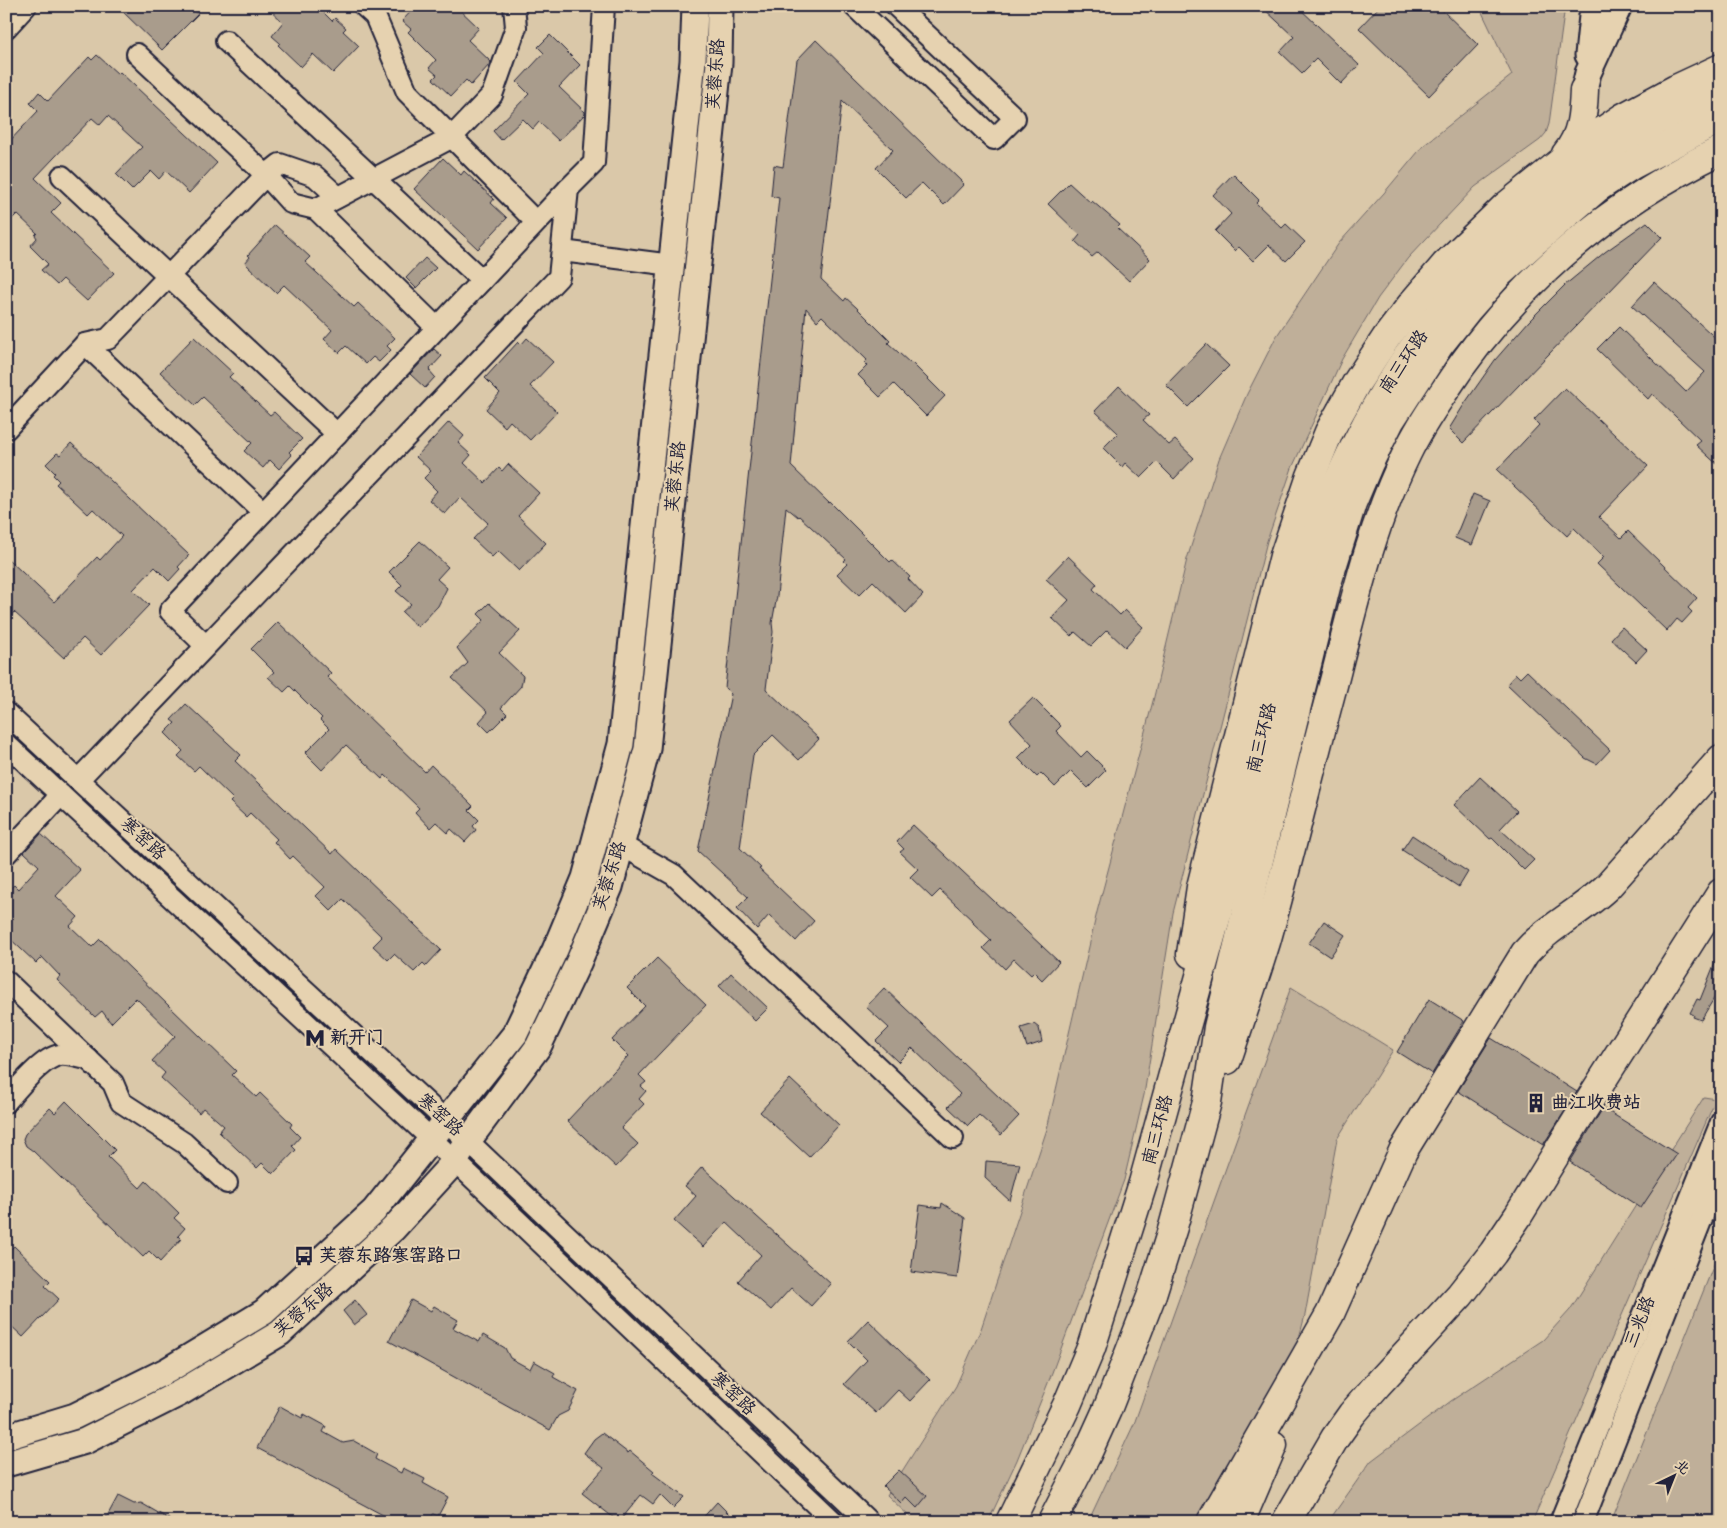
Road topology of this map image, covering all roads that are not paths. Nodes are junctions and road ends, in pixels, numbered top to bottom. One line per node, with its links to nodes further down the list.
1 (26, 6): 11 (street)
2 (514, 6): 18 (street)
3 (604, 6): 24 (street)
4 (695, 6): 29 (main road, 芙蓉东路)
5 (720, 6): 43 (main road, 芙蓉东路)
6 (854, 6): 7 (street)
7 (896, 6)
8 (1593, 6): 15 (main road)
9 (1619, 6): 15 (main road)
10 (375, 10): 18 (street)
11 (6, 28)
12 (226, 41): 23 (street)
13 (137, 54): 21 (street)
14 (1721, 68): 20 (highway)
15 (1584, 90): 20 (highway)
16 (1721, 94): 48 (highway, 南三环路)
17 (1721, 118): 50 (highway, 南三环路)
18 (451, 138): 23 (street); 27 (street)
19 (1721, 150): 50 (highway)
20 (1549, 171): 48 (highway)
21 (266, 175): 25 (street); 26 (street); 30 (street)
22 (62, 176): 30 (street)
23 (373, 179): 25 (street); 31 (street)
24 (568, 189): 27 (street); 28 (street)
25 (338, 197): 26 (street)
26 (316, 209): 32 (street)
27 (536, 222): 31 (street)
28 (562, 251): 29 (street); 37 (street)
29 (672, 265): 52 (main road, 芙蓉东路)
30 (169, 276): 33 (street); 35 (street)
31 (482, 280): 32 (street)
32 (437, 328): 35 (street)
33 (85, 344): 34 (street); 36 (street)
34 (6, 429)
35 (337, 434): 36 (street)
36 (263, 512): 37 (street)
37 (206, 646): 41 (street)
38 (6, 713): 41 (street, 寒窑路)
39 (6, 744): 42 (street, 寒窑路)
40 (1721, 758): 57 (highway)
41 (78, 780): 52 (street, 寒窑路)
42 (61, 795): 44 (street); 52 (street, 寒窑路)
43 (621, 845): 53 (street); 54 (main road, 芙蓉东路)
44 (6, 854)
45 (1721, 894): 59 (highway)
46 (6, 981): 47 (street)
47 (88, 1059): 49 (street); 56 (street)
48 (1170, 1085): 63 (highway, 南三环路)
49 (6, 1102)
50 (1207, 1102): 64 (highway, 南三环路)
51 (1721, 1122): 69 (street, 三兆路)
52 (438, 1130): 54 (street, 寒窑路); 58 (main road, 芙蓉东路)
53 (953, 1138)
54 (462, 1151): 60 (main road, 芙蓉东路); 61 (street, 寒窑路); 62 (street, 寒窑路)
55 (1721, 1170): 70 (street, 三兆路)
56 (227, 1183)
57 (1318, 1338): 65 (highway); 66 (highway)
58 (6, 1437)
59 (1335, 1438): 67 (highway); 68 (highway)
60 (6, 1464)
61 (834, 1522)
62 (869, 1522)
63 (1010, 1522)
64 (1052, 1522)
65 (1211, 1522)
66 (1240, 1522)
67 (1286, 1522)
68 (1299, 1522)
69 (1560, 1522)
70 (1583, 1522)

